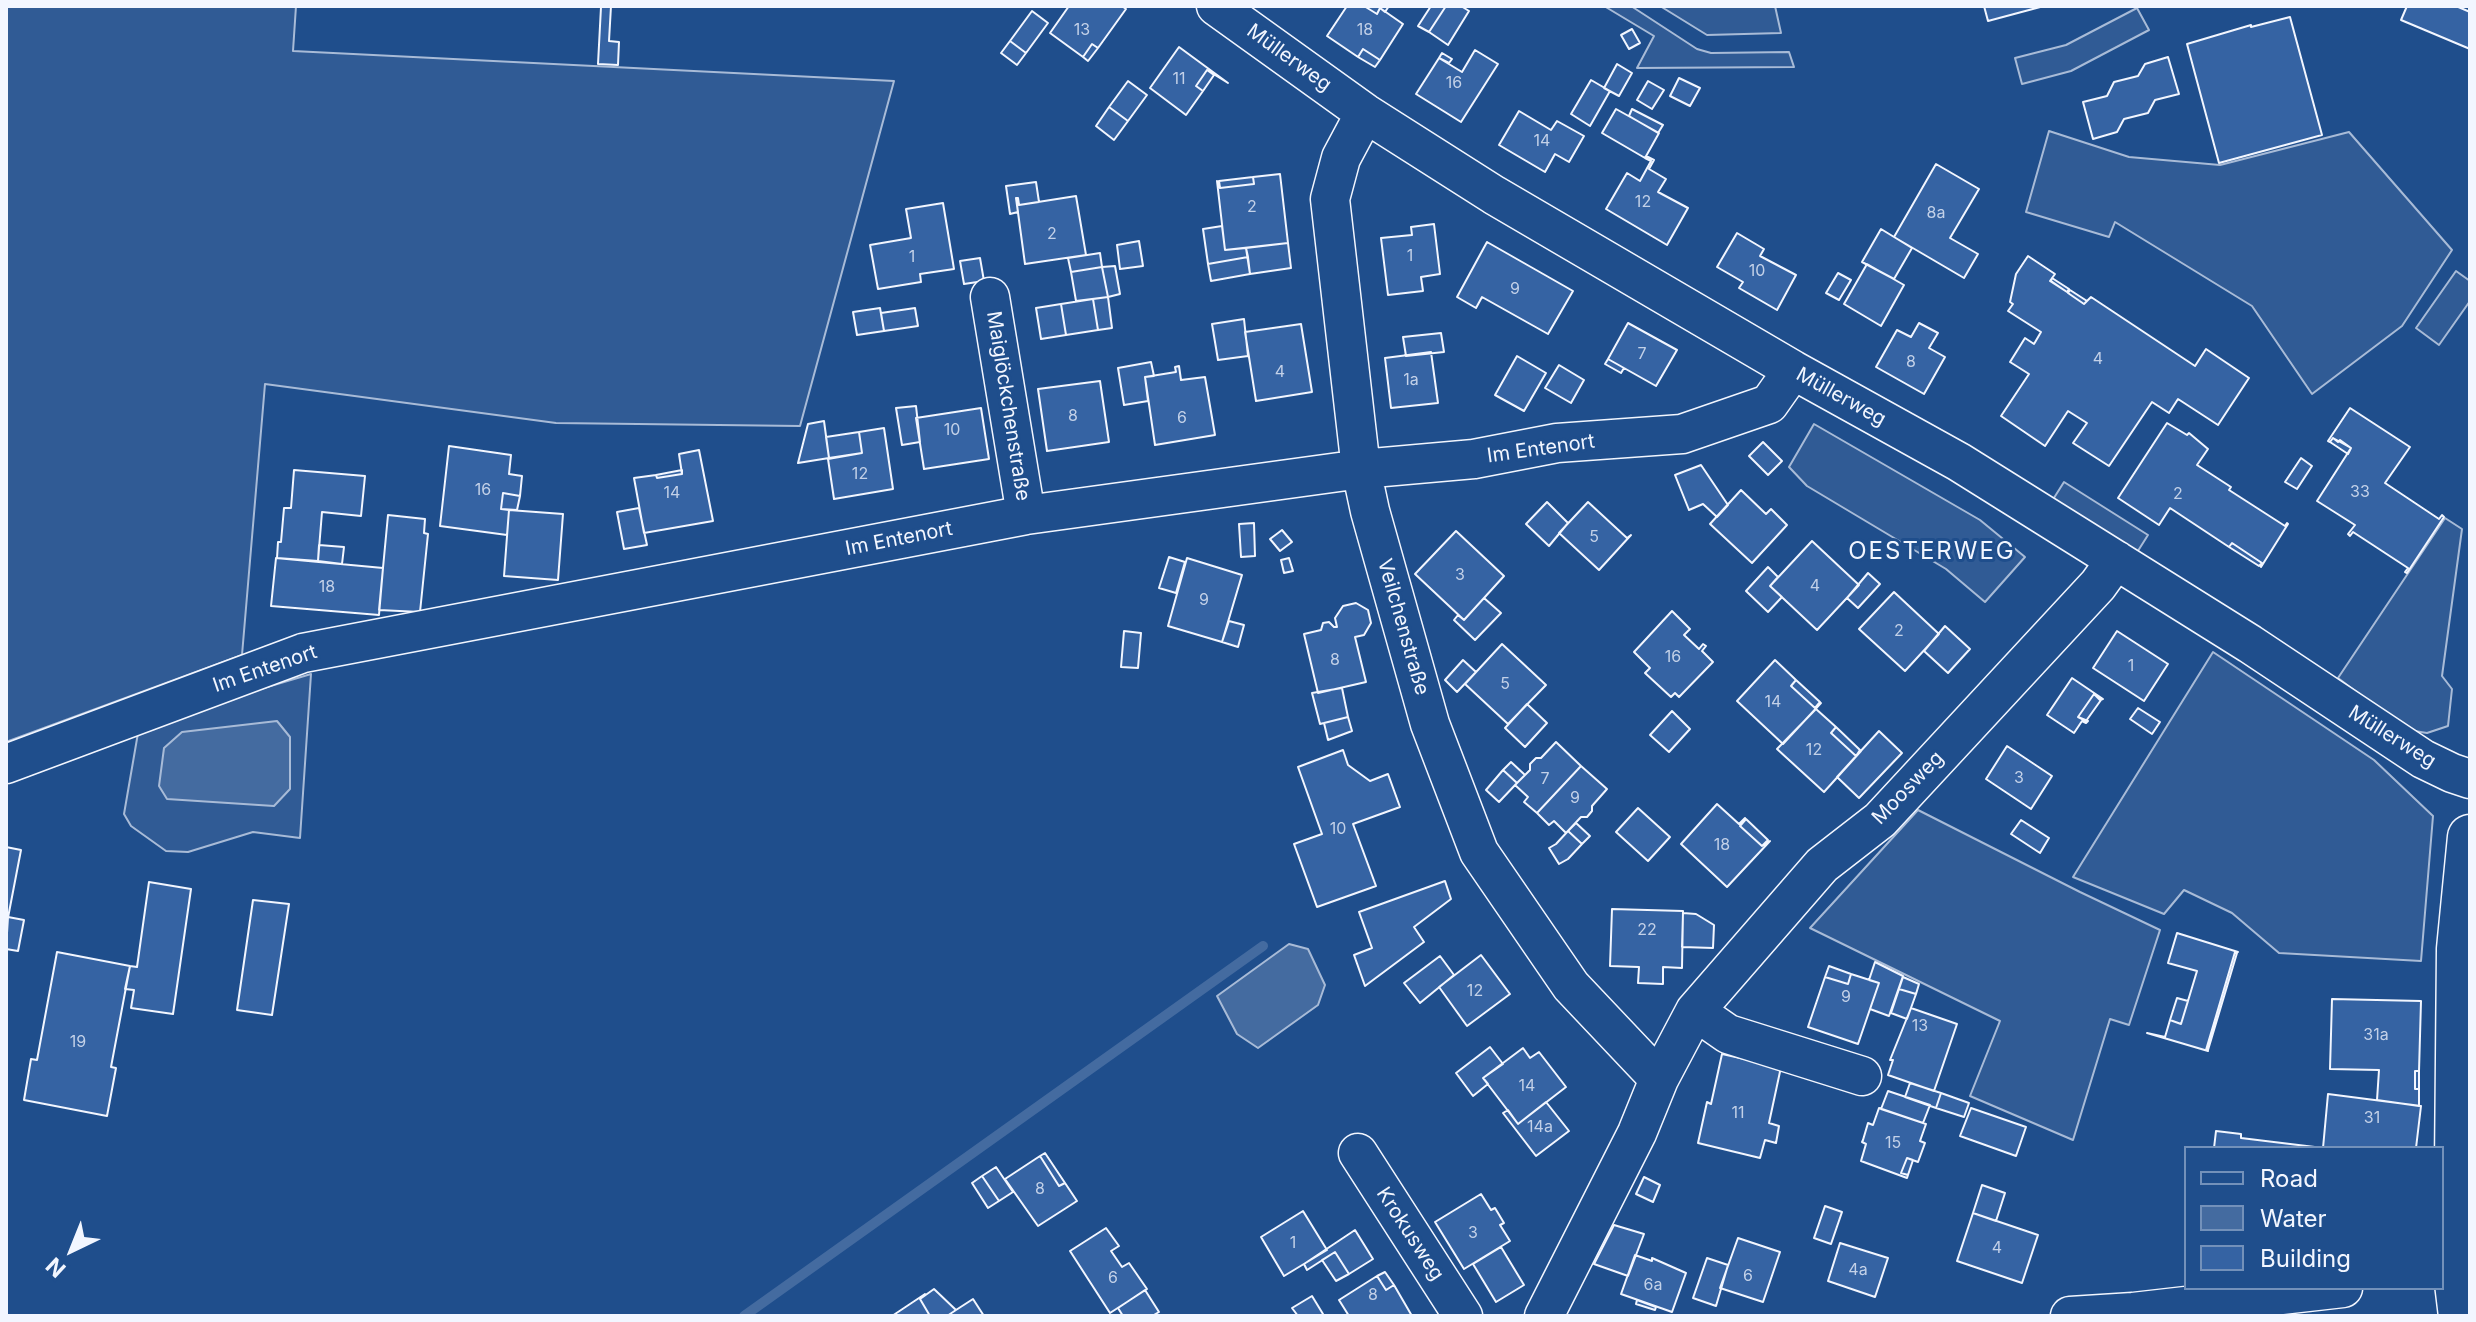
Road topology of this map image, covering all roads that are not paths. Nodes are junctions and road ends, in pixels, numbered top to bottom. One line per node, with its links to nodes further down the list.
1 (1216, 6): 2 (street, Müllerweg)
2 (1365, 113): 4 (street, Müllerweg); 5 (street, Veilchenstraße)
3 (990, 297): 6 (street, Maiglöckchenstraße)
4 (1793, 370): 5 (street, Im Entenort); 7 (street, Müllerweg)
5 (1361, 469): 6 (street, Im Entenort); 13 (street, Veilchenstraße)
6 (1026, 515): 8 (street, Im Entenort)
7 (2116, 560): 9 (street, Müllerweg); 11 (street, Moosweg)
8 (6, 764)
9 (2470, 779)
10 (2470, 837): 15 (main road)
11 (1695, 1011): 12 (street); 13 (street, Moosweg)
12 (1862, 1076)
13 (1659, 1079): 18 (street, Moosweg)
14 (1358, 1153): 17 (street, Krokusweg)
15 (2453, 1289)
16 (2326, 1290): 19 (street)
17 (1463, 1316)
18 (1544, 1316)
19 (2070, 1316)

